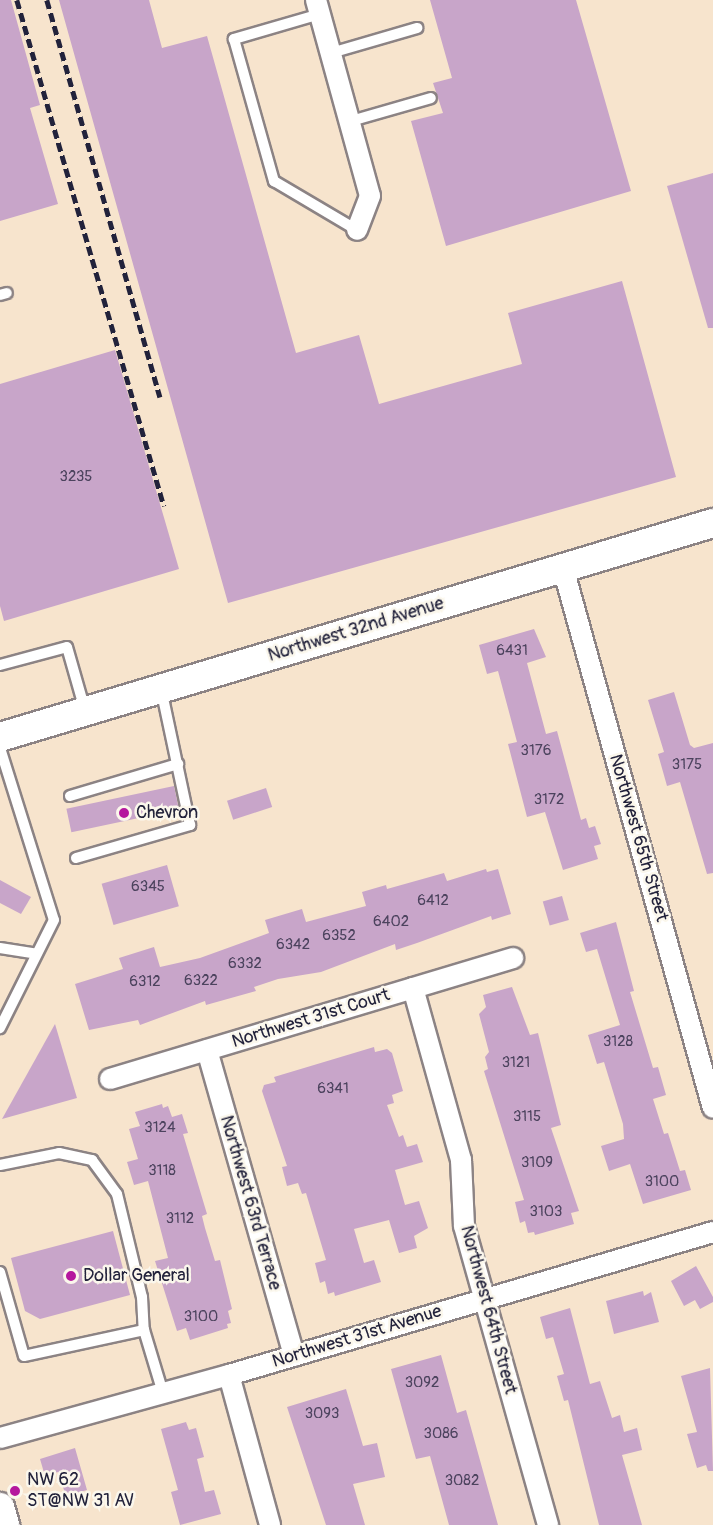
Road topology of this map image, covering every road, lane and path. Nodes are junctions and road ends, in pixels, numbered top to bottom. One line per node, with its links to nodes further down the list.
1 (318, 4): 3 (street); 6 (lane)
2 (417, 28): 3 (lane)
3 (331, 53): 5 (street)
4 (431, 98): 5 (lane)
5 (351, 121): 6 (street)
6 (357, 230)
7 (713, 523): 8 (main road, Northwest 32nd Avenue)
8 (563, 568): 10 (main road, Northwest 32nd Avenue); 24 (street, Northwest 65th Street)
9 (0, 665): 11 (lane)
10 (161, 688): 11 (main road, Northwest 32nd Avenue); 14 (lane)
11 (85, 711): 12 (main road, Northwest 32nd Avenue)
12 (0, 737)
13 (0, 748): 18 (lane)
14 (178, 764): 15 (lane); 16 (lane)
15 (70, 796)
16 (76, 858)
17 (0, 948): 18 (lane)
18 (37, 954): 21 (lane)
19 (513, 958): 20 (street, Northwest 31st Court)
20 (413, 988): 22 (street, Northwest 31st Court); 28 (street, Northwest 64th Street)
21 (0, 1028)
22 (207, 1050): 23 (street, Northwest 31st Court); 30 (street, Northwest 63rd Terrace)
23 (110, 1079)
24 (713, 1108)
25 (0, 1165): 29 (lane)
26 (713, 1232): 28 (street, Northwest 31st Avenue)
27 (1, 1278): 29 (lane)
28 (485, 1299): 30 (street, Northwest 31st Avenue); 37 (street, Northwest 64th Street)
29 (144, 1330): 32 (lane)
30 (294, 1356): 31 (street, Northwest 31st Avenue)
31 (230, 1375): 32 (street, Northwest 31st Avenue); 36 (street)
32 (163, 1393): 33 (street, Northwest 31st Avenue)
33 (0, 1437)
34 (0, 1507): 35 (main road)
35 (5, 1525)
36 (270, 1525)
37 (548, 1525)

